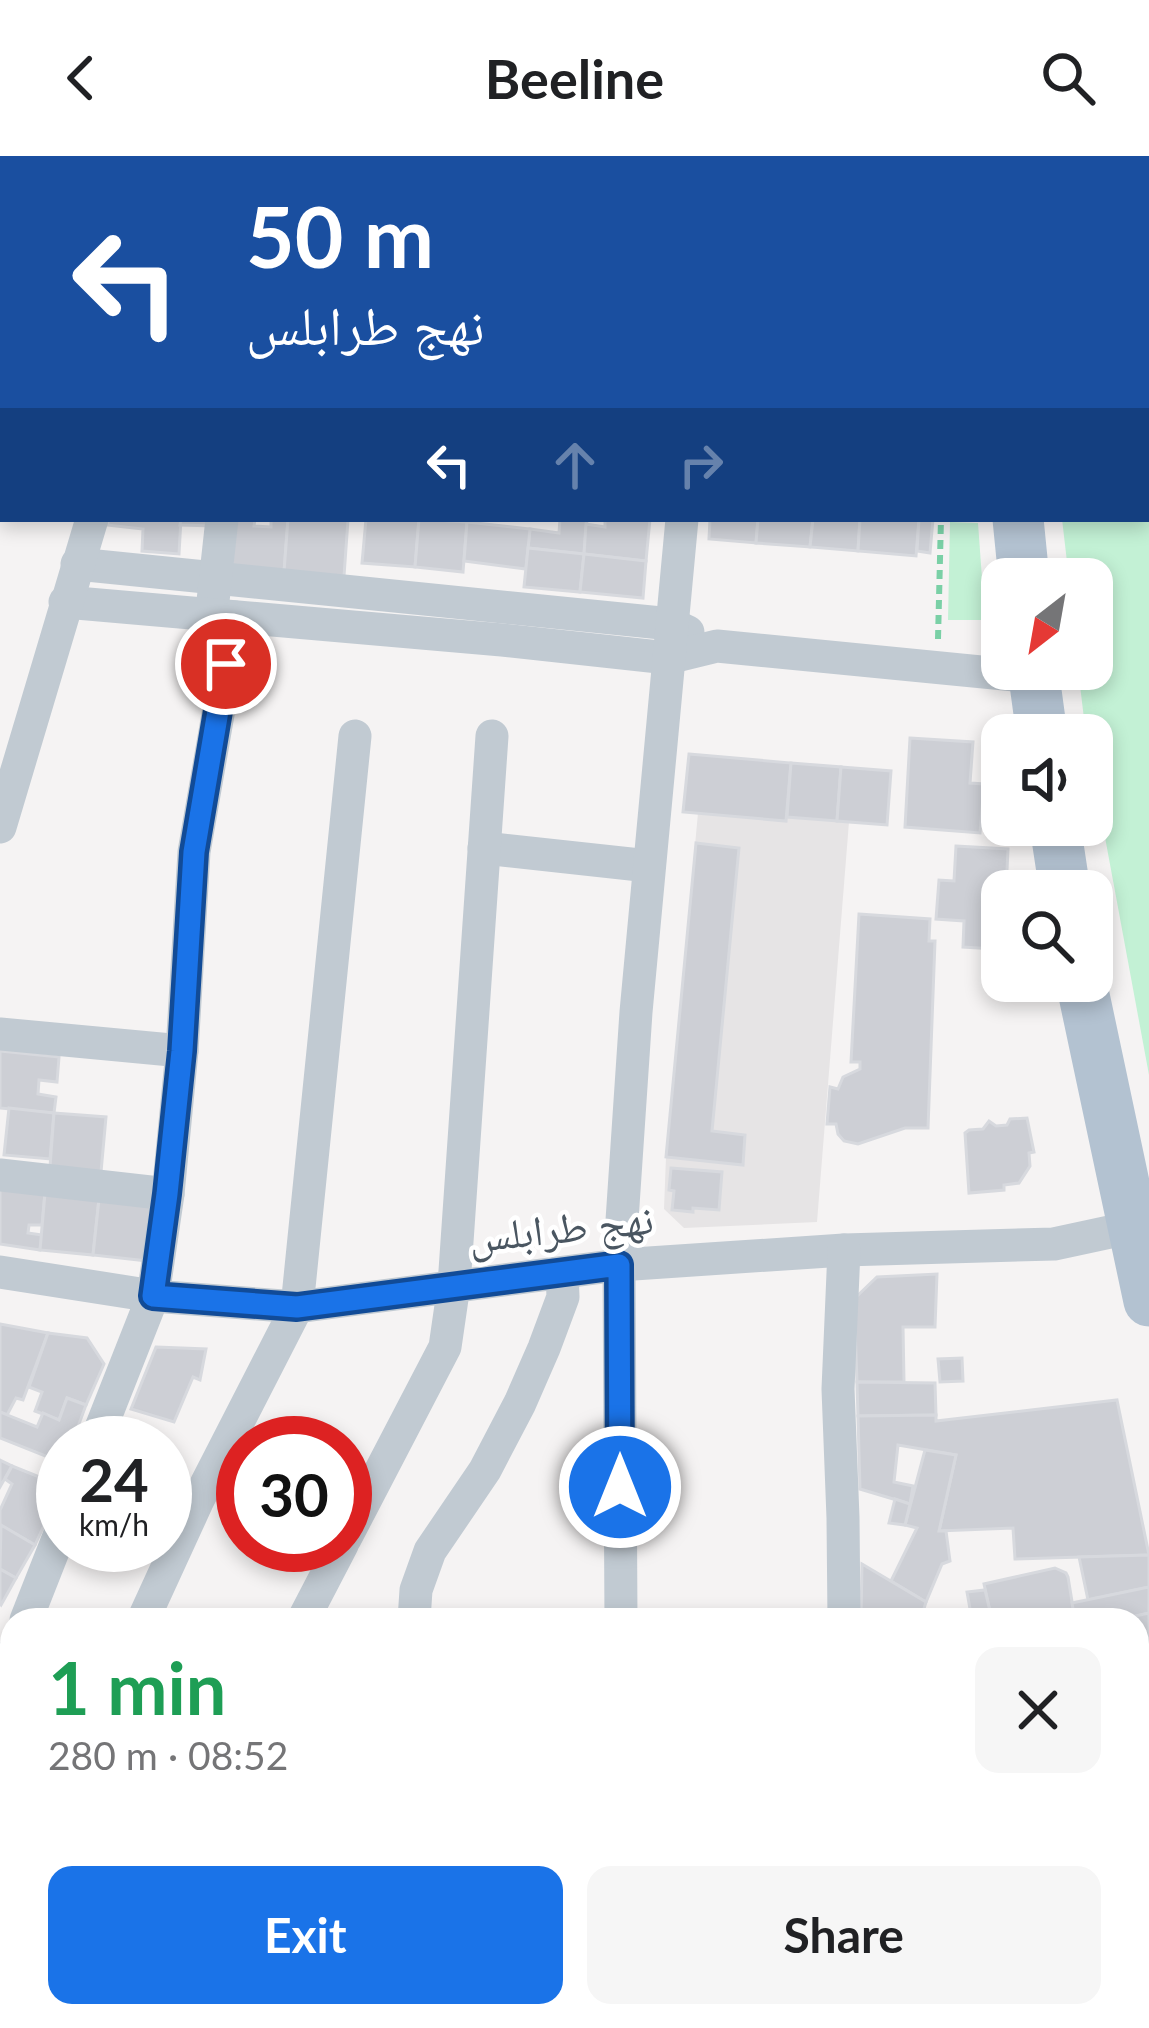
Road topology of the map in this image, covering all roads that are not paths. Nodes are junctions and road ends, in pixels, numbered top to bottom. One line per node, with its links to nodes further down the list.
1 (91, 522): 6 (street)
2 (222, 522): 7 (street)
3 (682, 522): 10 (street)
4 (1018, 522): 5 (main road)
5 (1022, 558)
6 (77, 564): 7 (street); 8 (street)
7 (215, 578): 9 (street); 10 (street)
8 (65, 602): 9 (street); 14 (street)
9 (223, 616): 10 (street); 19 (street)
10 (669, 641): 11 (street); 16 (street)
11 (981, 670)
12 (356, 736): 30 (street)
13 (492, 736): 15 (street)
14 (0, 827)
15 (484, 848): 16 (street); 27 (street)
16 (649, 866): 24 (street)
17 (1085, 1002): 22 (main road)
18 (0, 1034): 19 (street)
19 (182, 1051): 21 (street)
20 (0, 1174): 21 (street)
21 (167, 1194): 28 (street)
22 (1133, 1227): 23 (street, نهج طرابلس); 29 (main road)
23 (844, 1250): 24 (street, نهج طرابلس); 40 (street)
24 (619, 1265): 26 (street, نهج طرابلس); 39 (street)
25 (0, 1273): 28 (street, نهج طرابلس)
26 (562, 1273): 27 (street, نهج طرابلس); 38 (street)
27 (454, 1285): 30 (street, نهج طرابلس); 32 (street)
28 (153, 1296): 30 (street, نهج طرابلس); 31 (street)
29 (1149, 1301)
30 (297, 1307): 36 (street)
31 (106, 1416)
32 (372, 1487)
33 (45, 1572): 35 (street)
34 (328, 1572): 37 (street)
35 (31, 1608)
36 (148, 1608)
37 (309, 1608)
38 (414, 1608)
39 (621, 1608)
40 (844, 1608)

